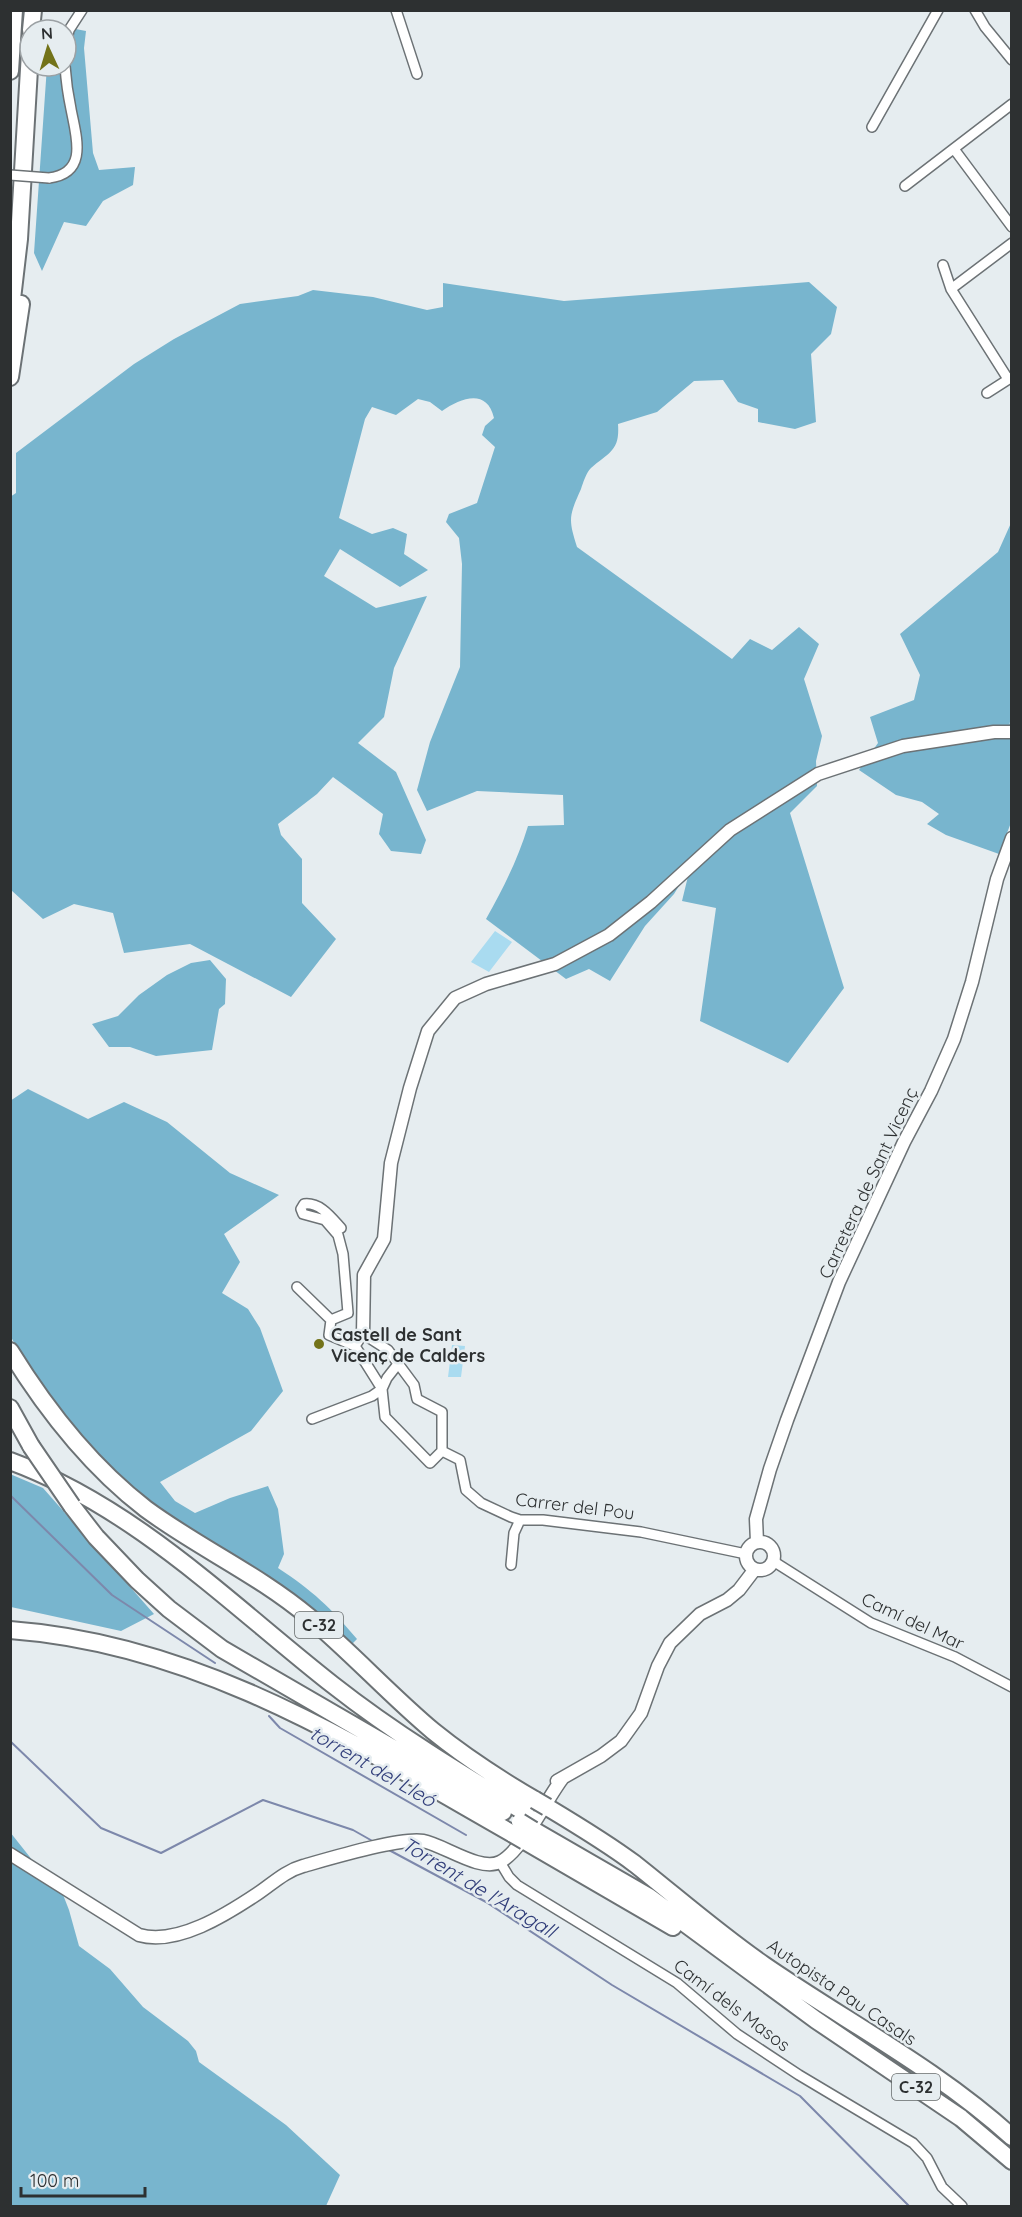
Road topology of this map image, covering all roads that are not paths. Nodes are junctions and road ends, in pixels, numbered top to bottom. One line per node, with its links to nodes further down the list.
1 (14, 10): 6 (highway)
2 (396, 10): 7 (street)
3 (938, 10): 11 (street)
4 (975, 10): 5 (street)
5 (1011, 60)
6 (10, 71)
7 (417, 74)
8 (29, 78): 15 (highway)
9 (67, 78): 13 (street, bridge)
10 (1011, 104): 12 (street)
11 (872, 127)
12 (954, 149): 14 (street); 16 (street)
13 (10, 175)
14 (905, 186)
15 (22, 196): 20 (highway); 21 (highway)
16 (1011, 227)
17 (1011, 243): 19 (street)
18 (943, 265): 19 (street)
19 (951, 289): 22 (street)
20 (10, 316)
21 (10, 377)
22 (1010, 378): 23 (street)
23 (987, 393)
24 (1011, 732): 29 (street)
25 (1011, 838): 39 (street, Carretera de Sant Vicenç)
26 (341, 1228): 28 (street)
27 (297, 1287): 28 (street)
28 (331, 1320): 30 (street)
29 (363, 1334): 30 (street); 32 (street)
30 (355, 1346): 33 (street)
31 (10, 1351): 46 (highway, C-32)
32 (398, 1364): 33 (street); 36 (street)
33 (382, 1389): 35 (street); 36 (street)
34 (10, 1408): 46 (highway, C-32, bridge)
35 (312, 1419)
36 (442, 1451): 38 (street, Carrer del Pou)
37 (10, 1461): 46 (highway, C-32)
38 (520, 1520): 40 (street, Carrer del Pou); 42 (street)
39 (757, 1542): 40 (street); 41 (street)
40 (746, 1554): 43 (street)
41 (773, 1561): 43 (street); 45 (street, Camí del Mar)
42 (511, 1565)
43 (754, 1569): 48 (street)
44 (10, 1630): 46 (highway, C-32)
45 (1011, 1687)
46 (530, 1821): 49 (highway, Autopista Pau Casals / C-32); 50 (highway, Autopista Pau Casals / C-32)
47 (10, 1854): 48 (street)
48 (501, 1861): 51 (street, Camí dels Masos)
49 (1011, 2137)
50 (1011, 2161)
51 (962, 2206)

